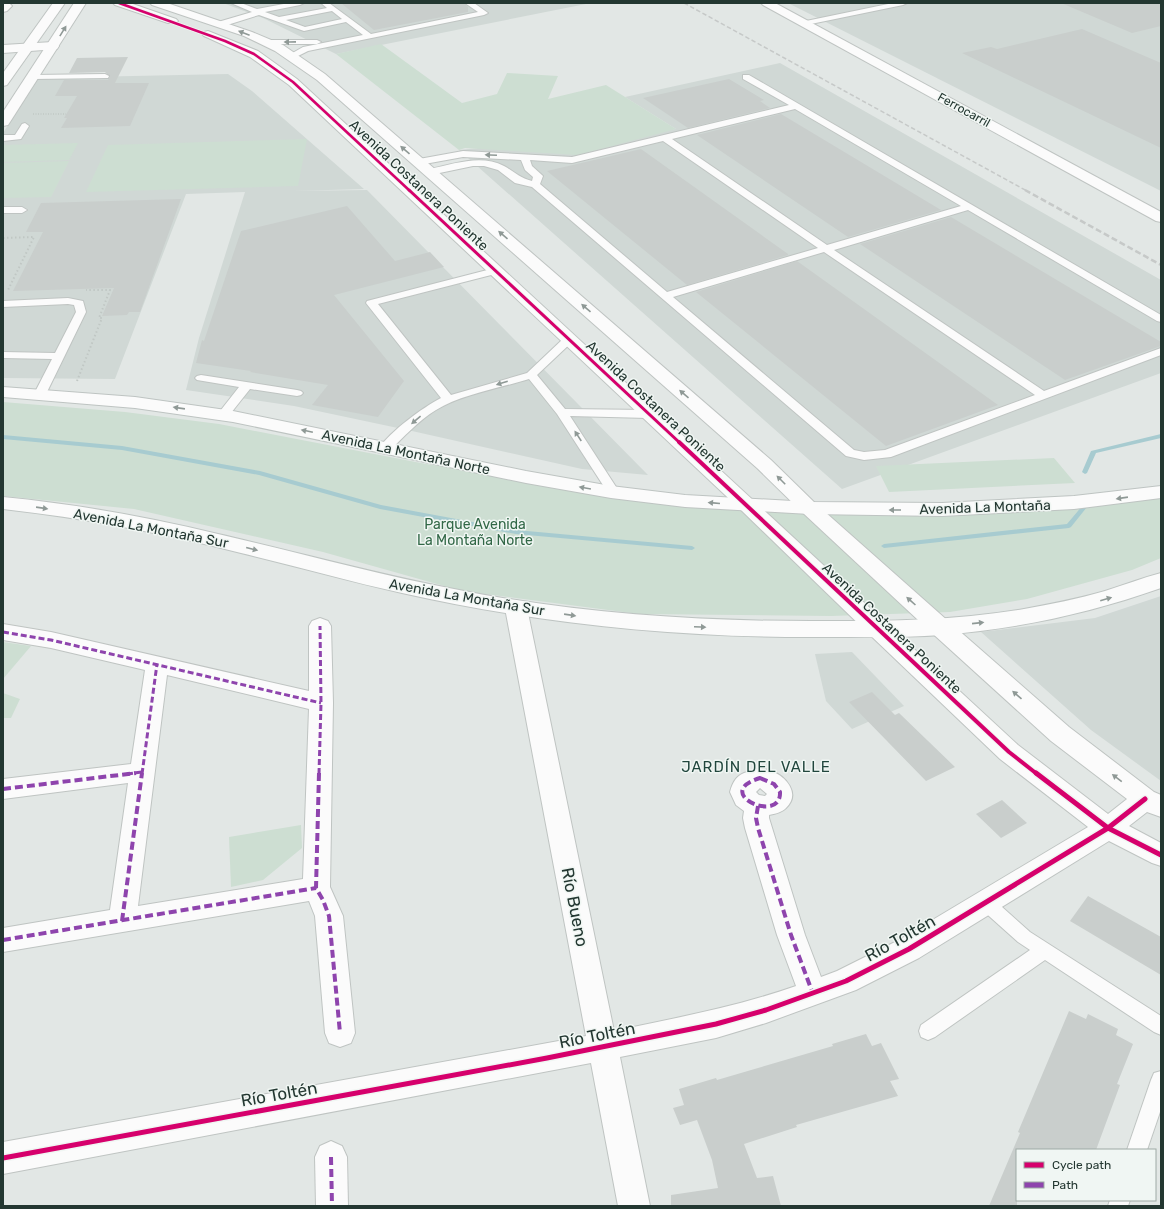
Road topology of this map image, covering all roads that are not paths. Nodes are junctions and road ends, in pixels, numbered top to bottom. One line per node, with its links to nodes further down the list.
1 (3, 3): 12 (street)
2 (59, 3): 23 (street)
3 (80, 3): 22 (street, one-way to 3)
4 (156, 3): 18 (street, Avenida Costanera Poniente)
5 (239, 3): 14 (lane)
6 (300, 3): 14 (lane)
7 (325, 3): 13 (lane)
8 (468, 3): 19 (lane)
9 (768, 3): 17 (street, Ferrocarril)
10 (903, 3): 17 (lane)
11 (123, 4): 43 (street, Avenida Costanera Poniente)
12 (3, 9)
13 (333, 9): 15 (lane); 16 (lane)
14 (258, 12): 15 (lane); 18 (lane)
15 (279, 20): 16 (lane)
16 (348, 20): 19 (lane)
17 (806, 23): 41 (street, Ferrocarril)
18 (221, 24): 21 (street, Avenida Costanera Poniente, one-way to 18)
19 (369, 36): 20 (lane)
20 (341, 41): 21 (lane, one-way to 21); 25 (lane)
21 (267, 42): 25 (street, Avenida Costanera Poniente)
22 (53, 46): 23 (street); 27 (street)
23 (28, 47): 24 (street); 29 (street)
24 (3, 49)
25 (292, 57): 36 (street, Avenida Costanera Poniente, one-way to 25)
26 (105, 76): 27 (lane)
27 (33, 77): 31 (street)
28 (746, 77): 30 (lane)
29 (3, 82)
30 (796, 106): 34 (lane); 38 (lane)
31 (3, 122)
32 (25, 126): 33 (lane)
33 (3, 138)
34 (665, 138): 35 (lane); 42 (lane)
35 (526, 157): 36 (lane, one-way to 36); 37 (lane)
36 (425, 167): 37 (lane); 67 (street, Avenida Costanera Poniente, one-way to 36)
37 (535, 185): 44 (lane)
38 (969, 207): 42 (lane); 46 (lane)
39 (3, 210): 40 (lane)
40 (22, 210)
41 (1161, 218)
42 (826, 249): 44 (lane); 57 (lane)
43 (495, 271): 47 (street, Avenida Costanera Poniente); 58 (lane)
44 (665, 296): 57 (lane)
45 (3, 304): 50 (lane)
46 (1161, 319)
47 (568, 340): 51 (lane); 60 (street, Avenida Costanera Poniente)
48 (1161, 351): 57 (lane)
49 (3, 355): 50 (lane)
50 (59, 356): 56 (lane)
51 (531, 375): 58 (lane, one-way to 58); 59 (lane)
52 (201, 378): 53 (lane)
53 (246, 385): 55 (lane); 61 (lane)
54 (3, 392): 56 (street, Avenida La Montaña Norte)
55 (297, 393)
56 (40, 394): 61 (street, Avenida La Montaña Norte, one-way to 56)
57 (1043, 395)
58 (448, 399): 62 (lane, one-way to 62)
59 (562, 412): 60 (lane); 64 (lane, one-way to 59)
60 (648, 414): 66 (street, Avenida Costanera Poniente)
61 (223, 415): 62 (street, Avenida La Montaña Norte, one-way to 61)
62 (386, 448): 64 (street, Avenida La Montaña Norte, one-way to 62)
63 (1161, 492): 67 (street, Avenida La Montaña, one-way to 67)
64 (614, 493): 66 (street, Avenida La Montaña Norte, one-way to 64)
65 (3, 503): 69 (street, Avenida La Montaña Sur, one-way to 69)
66 (748, 506): 67 (street, Avenida La Montaña Norte); 72 (street, Avenida Costanera Poniente)
67 (809, 508): 71 (street, Avenida Costanera Poniente, one-way to 67)
68 (1161, 580): 71 (street, one-way to 68)
69 (516, 608): 72 (street, Avenida La Montaña Sur, one-way to 72); 91 (street, Río Bueno)
70 (320, 626): 75 (street)
71 (940, 627): 72 (street, Avenida La Montaña Sur); 78 (street, Avenida Costanera Poniente, one-way to 71)
72 (877, 628): 80 (street, Avenida Costanera Poniente)
73 (3, 632): 74 (street)
74 (157, 664): 75 (street); 76 (street)
75 (321, 703): 82 (street)
76 (142, 772): 77 (street); 84 (street)
77 (3, 789)
78 (1153, 803): 80 (street, Río Toltén)
79 (758, 806): 87 (street)
80 (1108, 828): 81 (street, Avenida Costanera Poniente); 83 (street, Río Toltén)
81 (1161, 855)
82 (316, 888): 84 (street); 90 (street)
83 (986, 903): 86 (lane); 87 (street, Río Toltén)
84 (122, 921): 85 (street)
85 (3, 940)
86 (1045, 950): 88 (lane); 89 (lane)
87 (813, 994): 91 (street, Río Toltén)
88 (1161, 1026)
89 (928, 1031)
90 (340, 1033)
91 (603, 1047): 95 (street, Río Toltén); 97 (street, Río Bueno)
92 (1161, 1080): 93 (lane)
93 (1137, 1149)
94 (331, 1157): 96 (street)
95 (3, 1158)
96 (332, 1206)
97 (634, 1206)

